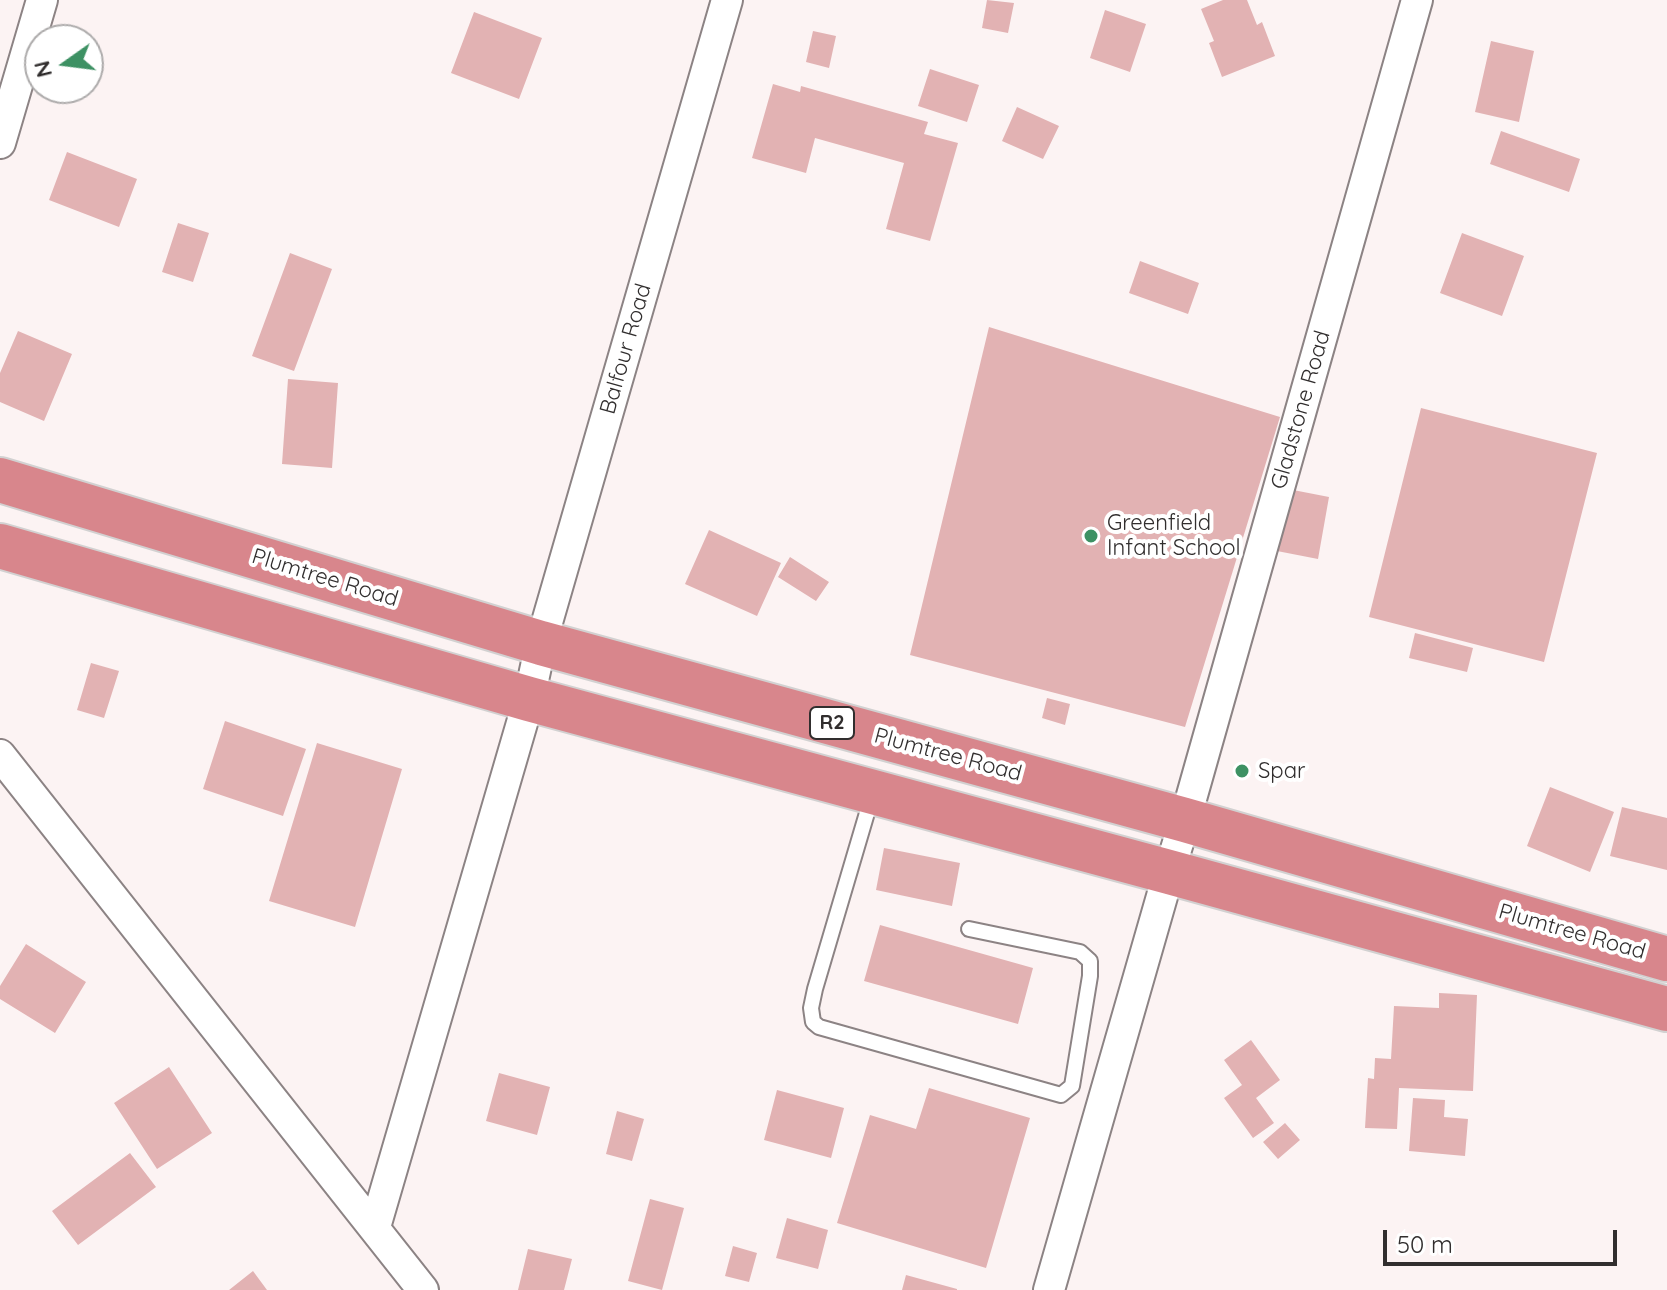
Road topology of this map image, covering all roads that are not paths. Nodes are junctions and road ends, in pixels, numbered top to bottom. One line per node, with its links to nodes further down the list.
1 (42, 0): 4 (street)
2 (727, 0): 7 (street, Balfour Road)
3 (1417, 0): 11 (street, Gladstone Road)
4 (0, 143)
5 (0, 480): 7 (highway, Plumtree Road / R2)
6 (0, 546): 8 (highway)
7 (541, 643): 8 (street, Balfour Road); 11 (highway, Plumtree Road / R2)
8 (529, 699): 10 (highway); 16 (street, Balfour Road)
9 (0, 755): 16 (street)
10 (873, 792): 12 (highway); 13 (lane)
11 (1185, 820): 12 (street, Gladstone Road); 14 (highway, Plumtree Road / R2)
12 (1169, 872): 15 (highway); 18 (street, Gladstone Road)
13 (969, 929)
14 (1667, 959)
15 (1667, 1009)
16 (375, 1227): 17 (street)
17 (423, 1290)
18 (1049, 1290)

